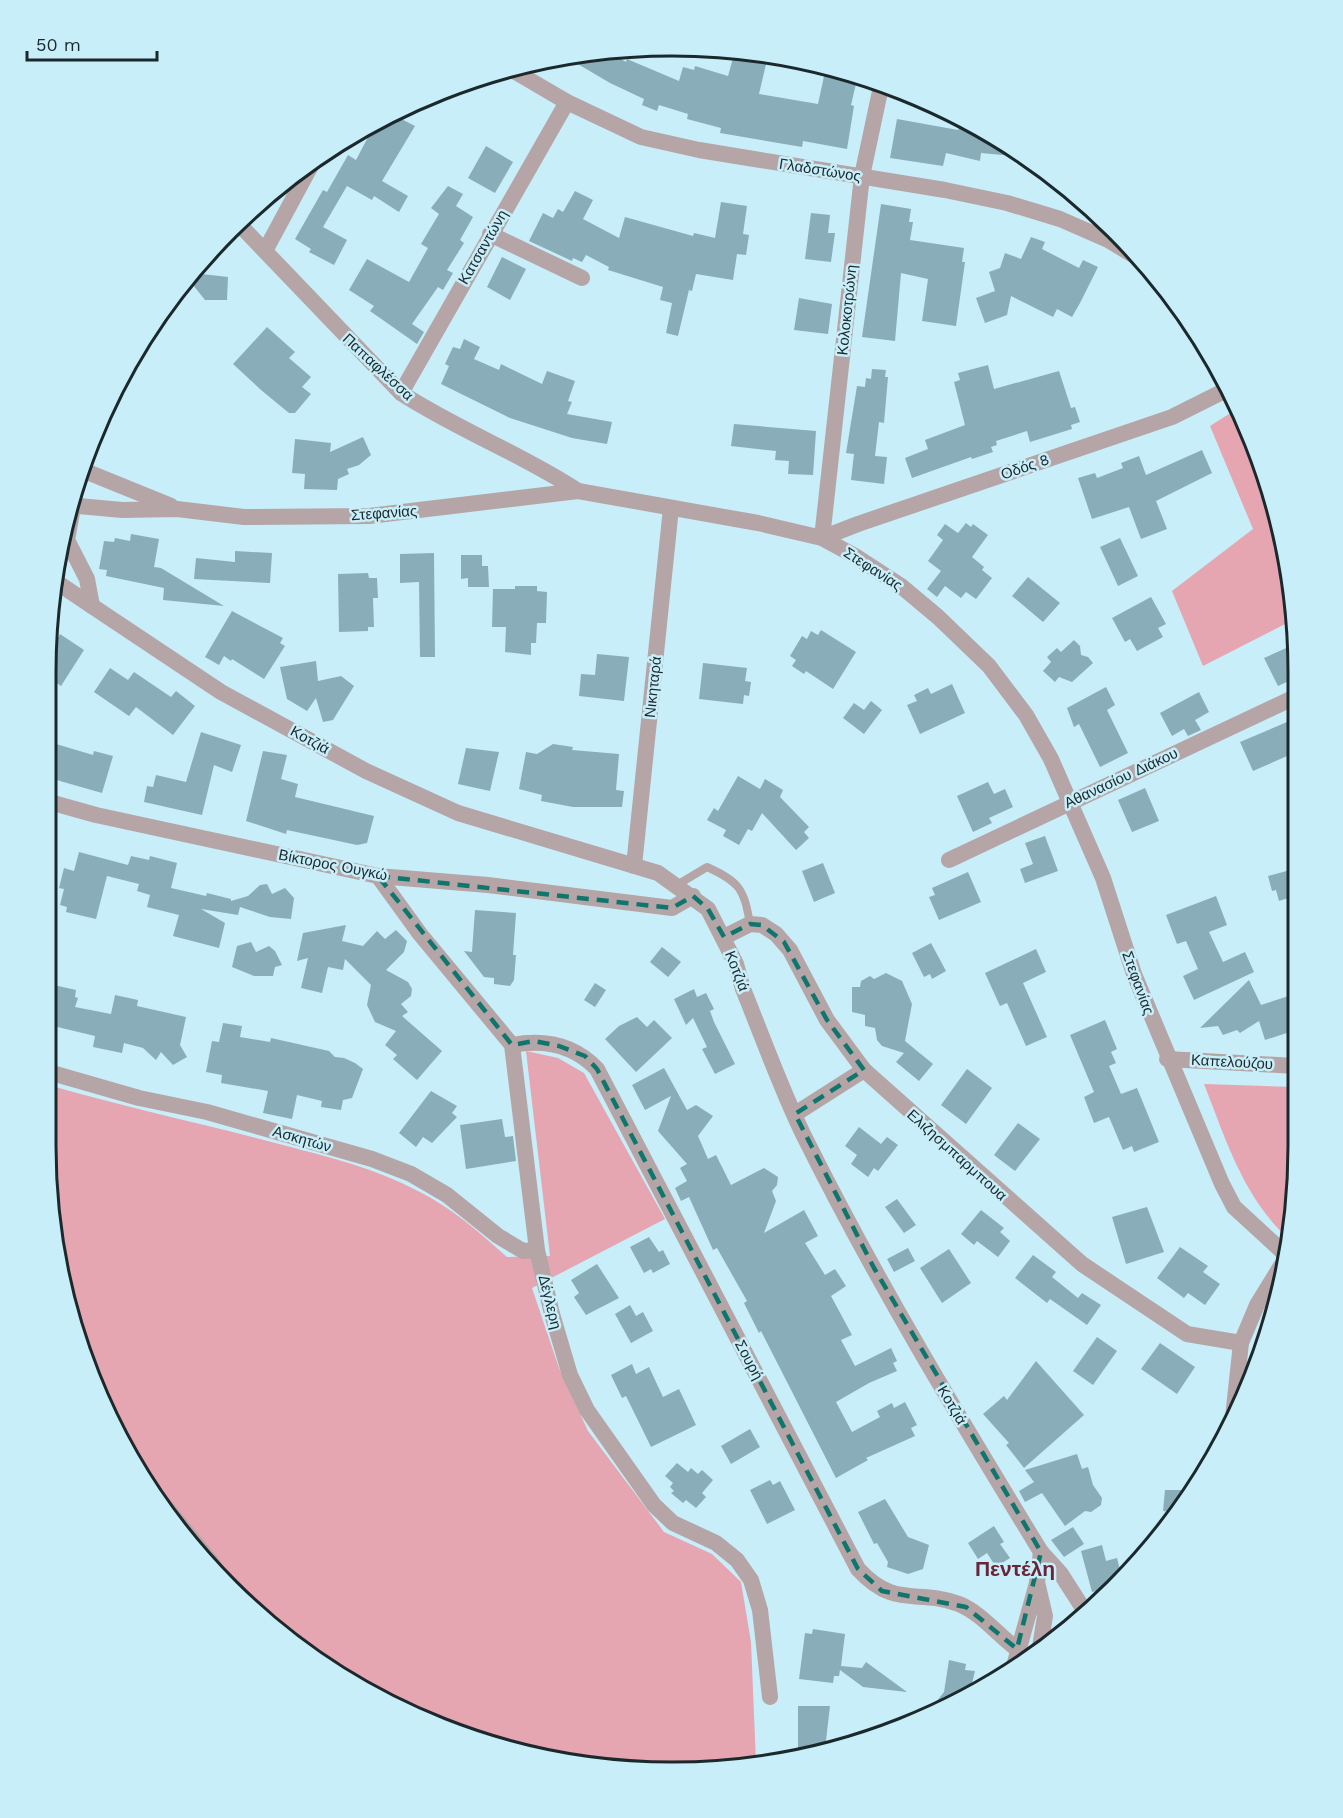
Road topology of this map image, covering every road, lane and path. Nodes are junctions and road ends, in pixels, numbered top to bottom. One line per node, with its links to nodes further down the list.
1 (519, 74): 3 (street, Γλαδστώνος)
2 (880, 92): 5 (street, Κολοκοτρώνη)
3 (567, 102): 5 (street, Γλαδστώνος); 7 (street, Κατσαντώνη)
4 (305, 177): 9 (street)
5 (862, 177): 8 (street, Γλαδστώνος); 18 (street, Κολοκοτρώνη)
6 (244, 229): 9 (street, Παπαφλέσσα)
7 (490, 234): 10 (street); 11 (street, Κατσαντώνη)
8 (1115, 244)
9 (265, 251): 11 (street, Παπαφλέσσα)
10 (582, 278)
11 (401, 393): 14 (street, Παπαφλέσσα)
12 (1221, 393): 18 (street, Οδός 8)
13 (88, 472): 17 (street)
14 (578, 491): 16 (street, Στεφανίας); 17 (street, Στεφανίας)
15 (78, 506): 17 (street, Στεφανίας)
16 (671, 508): 18 (street, Στεφανίας); 26 (street, Νικηταρά)
17 (177, 509)
18 (822, 538): 23 (street, Στεφανίας)
19 (69, 543): 21 (street)
20 (62, 586): 21 (street, Κοτζιά)
21 (92, 606): 26 (street, Κοτζιά)
22 (1288, 700): 23 (street, Αθανασίου Διάκου)
23 (1070, 802): 25 (street, Αθανασίου Διάκου); 33 (street, Στεφανίας)
24 (56, 804): 27 (street, Βίκτορος Ουγκώ)
25 (949, 860)
26 (634, 866): 28 (street, Κοτζιά)
27 (378, 876): 29 (street, Βίκτορος Ουγκώ); 32 (street)
28 (677, 885): 29 (street, Κοτζιά); 30 (lane)
29 (693, 896): 31 (street, Κοτζιά)
30 (750, 924): 31 (street); 35 (street, Ελιζησμπαρμπουα)
31 (724, 937): 37 (street, Κοτζιά)
32 (512, 1045): 39 (street, Δέγλερη); 47 (street, Σουρή)
33 (1167, 1059): 34 (street, Καπελούζου); 38 (street, Στεφανίας)
34 (1288, 1066)
35 (864, 1070): 37 (street); 41 (street, Ελιζησμπαρμπουα)
36 (56, 1074): 39 (street, Ασκητών)
37 (795, 1114): 43 (street, Κοτζιά)
38 (1279, 1248)
39 (537, 1250): 49 (street, Δέγλερη)
40 (1273, 1278): 41 (street)
41 (1241, 1343): 42 (street)
42 (1235, 1394)
43 (1041, 1552): 44 (street); 45 (street, Κοτζιά)
44 (1037, 1582): 46 (street); 47 (street)
45 (1082, 1606)
46 (1041, 1638)
47 (1017, 1649): 48 (street)
48 (1015, 1658)
49 (770, 1697)

